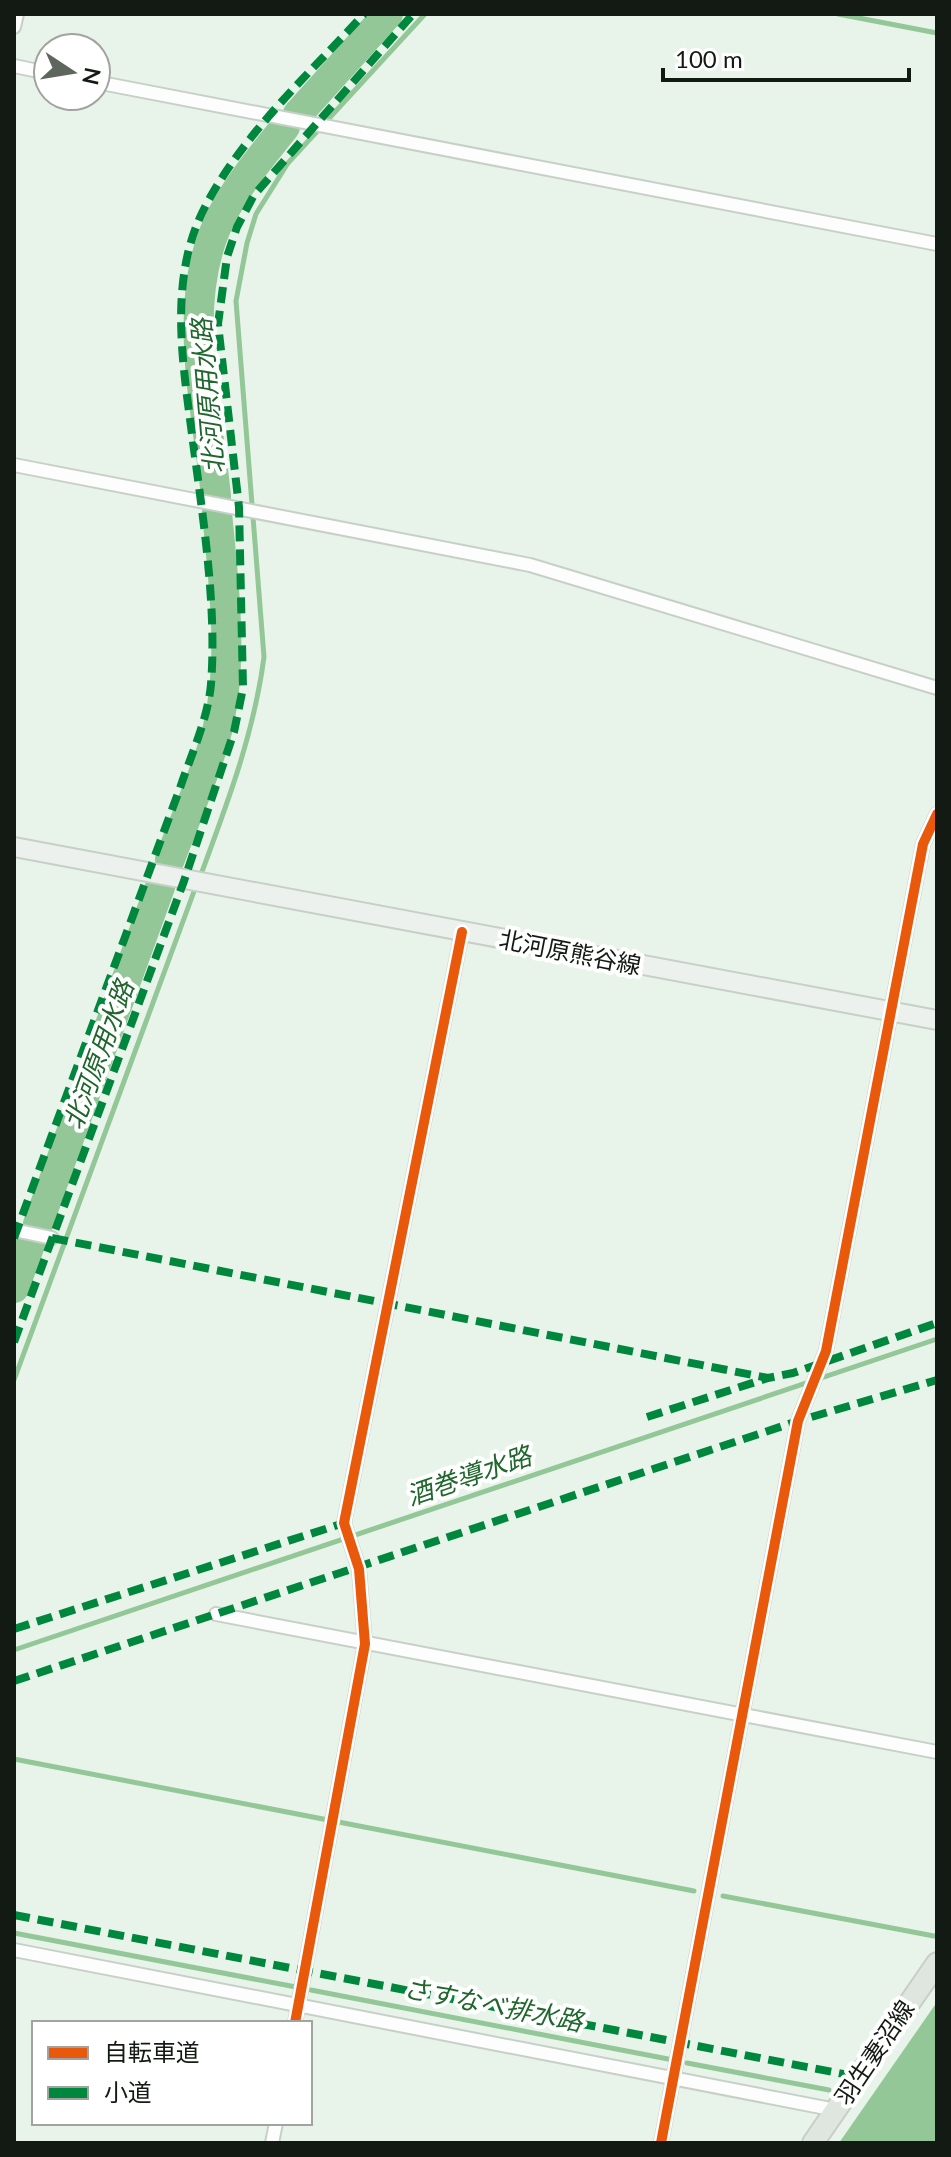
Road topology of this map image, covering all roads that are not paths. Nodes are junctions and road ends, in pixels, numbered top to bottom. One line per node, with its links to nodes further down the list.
1 (17, 14): 2 (street)
2 (14, 27)
3 (112, 85): 4 (street)
4 (937, 244)
5 (14, 465): 6 (street)
6 (937, 688)
7 (937, 814): 8 (street)
8 (933, 831): 11 (street)
9 (14, 847): 10 (main road, 北河原熊谷線)
10 (462, 932): 11 (main road, 北河原熊谷線); 16 (street)
11 (888, 1013): 12 (main road, 北河原熊谷線); 17 (street)
12 (937, 1020)
13 (15, 1230): 14 (street)
14 (52, 1238)
15 (216, 1614): 16 (street)
16 (365, 1644): 17 (street); 21 (street)
17 (743, 1715): 18 (street); 23 (street)
18 (937, 1752)
19 (14, 1950): 21 (street)
20 (937, 1963): 24 (main road, 羽生妻沼線)
21 (298, 2006): 22 (street); 23 (street)
22 (295, 2021)
23 (673, 2077): 24 (street); 25 (street)
24 (836, 2110): 26 (main road, 羽生妻沼線)
25 (661, 2143)
26 (813, 2143)

